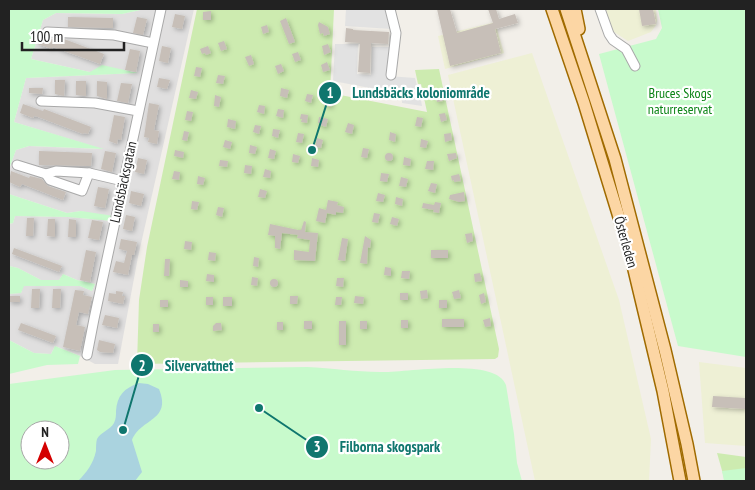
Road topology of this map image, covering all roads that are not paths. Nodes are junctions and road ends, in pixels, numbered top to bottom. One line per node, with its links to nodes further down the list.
1 (161, 9): 9 (street, Lundsbäcksgatan)
2 (390, 9): 11 (street)
3 (544, 9): 14 (main road)
4 (552, 9): 14 (main road, Österleden)
5 (566, 9): 12 (main road, Österleden)
6 (575, 9): 12 (main road)
7 (600, 9): 10 (street)
8 (47, 32): 9 (street)
9 (153, 43): 15 (street, Lundsbäcksgatan)
10 (635, 66)
11 (391, 75)
12 (589, 77): 22 (main road, Österleden)
13 (41, 101): 15 (street)
14 (584, 103): 21 (main road, Österleden)
15 (138, 111): 19 (street, Lundsbäcksgatan)
16 (17, 165): 18 (street)
17 (89, 173): 18 (street); 18 (street); 19 (street)
18 (46, 174)
19 (123, 181): 20 (street, Lundsbäcksgatan)
20 (87, 355)
21 (680, 481)
22 (694, 481)

